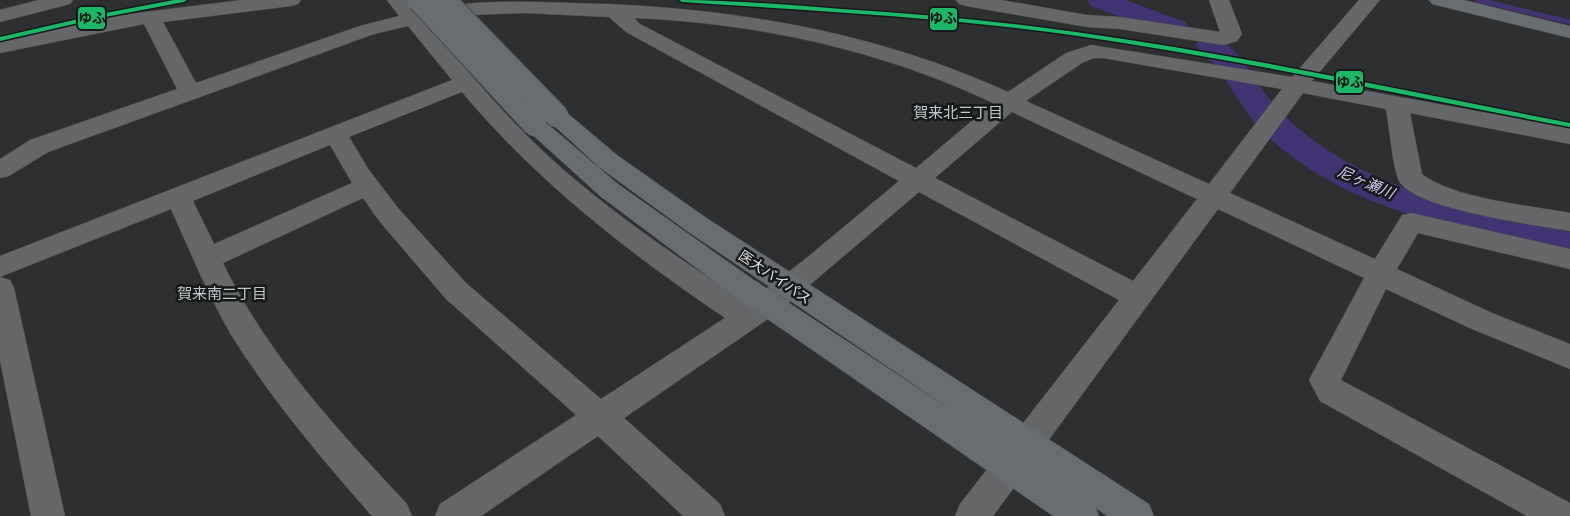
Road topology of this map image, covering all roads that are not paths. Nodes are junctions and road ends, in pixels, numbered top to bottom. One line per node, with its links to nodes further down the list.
1 (63, 0): 11 (street)
2 (291, 0): 12 (street)
3 (444, 0): 21 (main road, 医大バイパス, bridge)
4 (966, 0): 5 (street)
5 (1219, 0)
6 (1370, 0): 17 (street)
7 (1439, 0): 13 (main road)
8 (409, 6): 10 (street); 16 (street); 18 (street); 21 (main road, 医大バイパス, bridge)
9 (689, 7): 10 (street); 19 (street)
10 (615, 11): 25 (street)
11 (0, 16)
12 (150, 17): 14 (street); 18 (street)
13 (1570, 32)
14 (3, 47): 15 (street)
15 (0, 69)
16 (466, 82): 22 (street); 36 (street)
17 (1298, 85): 19 (street); 20 (street); 27 (street)
18 (190, 93): 24 (street)
19 (1009, 102): 25 (street); 27 (street)
20 (1397, 104): 23 (street); 29 (street)
21 (546, 120): 36 (main road, 医大バイパス)
22 (335, 134): 26 (street); 28 (street)
23 (1570, 136)
24 (0, 170)
25 (917, 179): 35 (street); 36 (street)
26 (367, 186): 30 (street); 38 (street)
27 (1214, 196): 33 (street); 35 (street)
28 (178, 197): 30 (street); 32 (street)
29 (1570, 222)
30 (207, 259): 41 (street)
31 (1570, 260): 33 (street)
32 (0, 267)
33 (1380, 274): 37 (street); 47 (street)
34 (0, 288): 40 (street)
35 (1138, 297): 39 (street)
36 (768, 303): 38 (street); 39 (main road, 医大バイパス)
37 (1570, 357)
38 (601, 418): 42 (street); 43 (street)
39 (1018, 455): 44 (street); 45 (main road, 医大バイパス); 46 (main road, 医大バイパス)
40 (48, 516)
41 (395, 516)
42 (452, 516)
43 (708, 516)
44 (972, 516)
45 (1082, 516)
46 (1137, 516)
47 (1560, 516)

